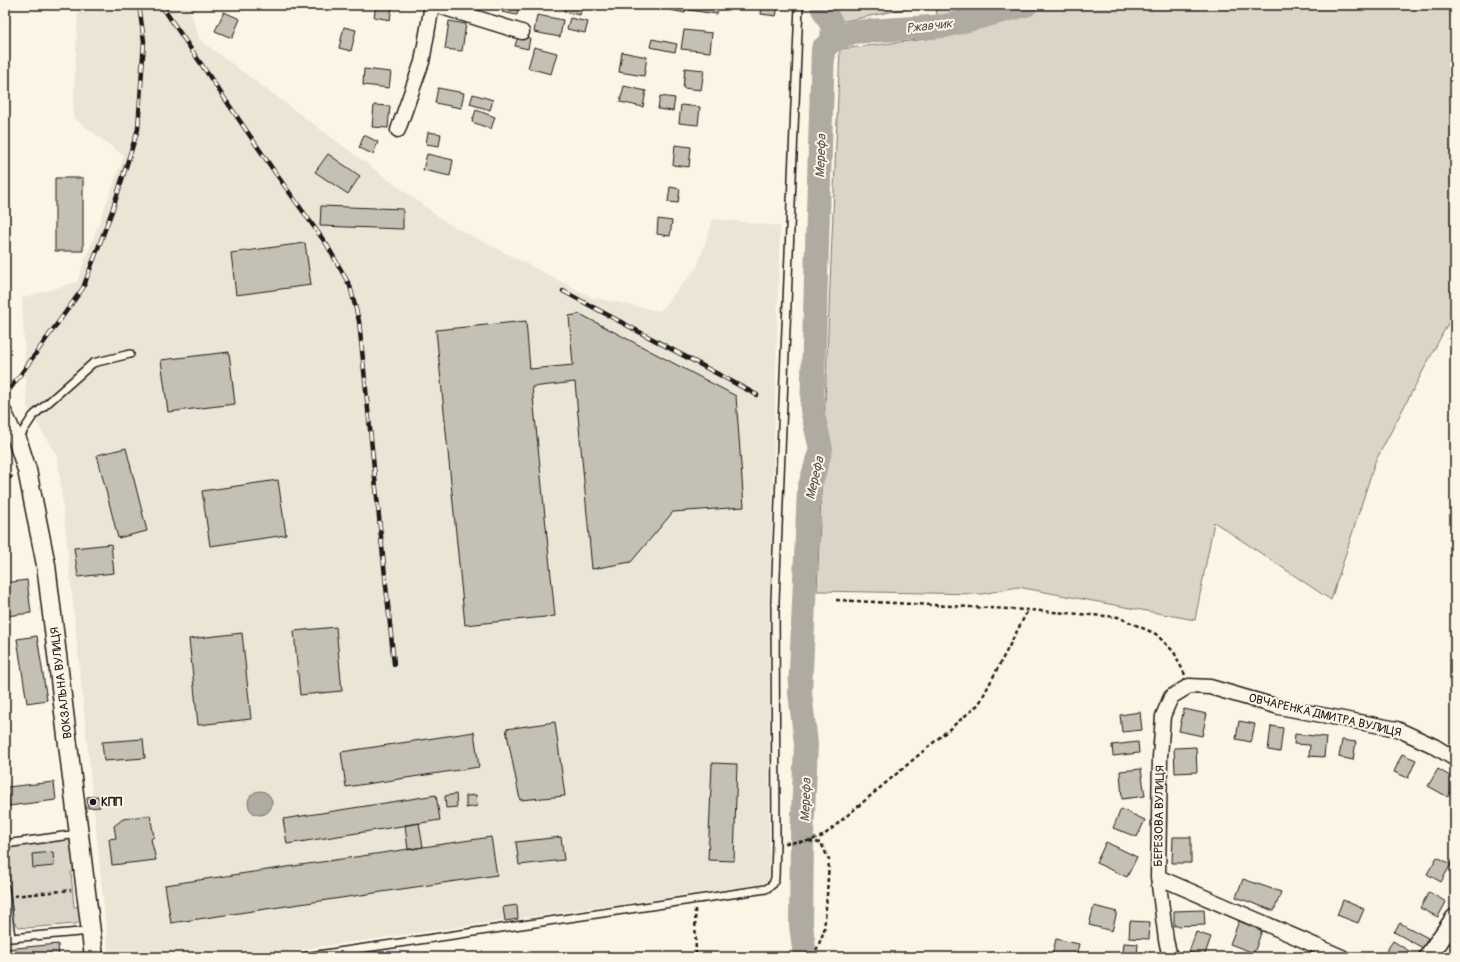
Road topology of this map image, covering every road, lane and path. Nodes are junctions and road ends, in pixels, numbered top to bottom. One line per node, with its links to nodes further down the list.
1 (432, 5): 5 (street)
2 (435, 5): 4 (street)
3 (799, 5): 21 (lane)
4 (522, 32)
5 (398, 130)
6 (130, 354): 8 (lane)
7 (5, 413): 8 (street, ВОКЗАЛЬНА ВУЛИЦЯ)
8 (17, 439): 13 (street, ВОКЗАЛЬНА ВУЛИЦЯ)
9 (836, 600): 10 (path)
10 (1028, 610): 11 (path); 14 (path)
11 (1189, 686): 12 (street, ОВЧАРЕНКА ДМИТРА ВУЛИЦЯ); 17 (street, БЕРЕЗОВА ВУЛИЦЯ)
12 (1455, 759)
13 (79, 834): 16 (lane); 19 (street, ВОКЗАЛЬНА ВУЛИЦЯ)
14 (808, 841): 15 (path); 28 (path)
15 (795, 843)
16 (5, 844)
17 (1158, 876): 29 (street, БЕРЕЗОВА ВУЛИЦЯ); 30 (street)
18 (5, 888): 20 (lane)
19 (86, 888): 20 (path); 23 (street, ВОКЗАЛЬНА ВУЛИЦЯ)
20 (6, 897): 24 (lane)
21 (694, 900): 26 (lane); 27 (path)
22 (1455, 918): 31 (street)
23 (91, 931): 24 (lane); 25 (street, ВОКЗАЛЬНА ВУЛИЦЯ)
24 (8, 939)
25 (94, 957)
26 (304, 957)
27 (696, 957)
28 (815, 957)
29 (1170, 957)
30 (1342, 957)
31 (1428, 957)

